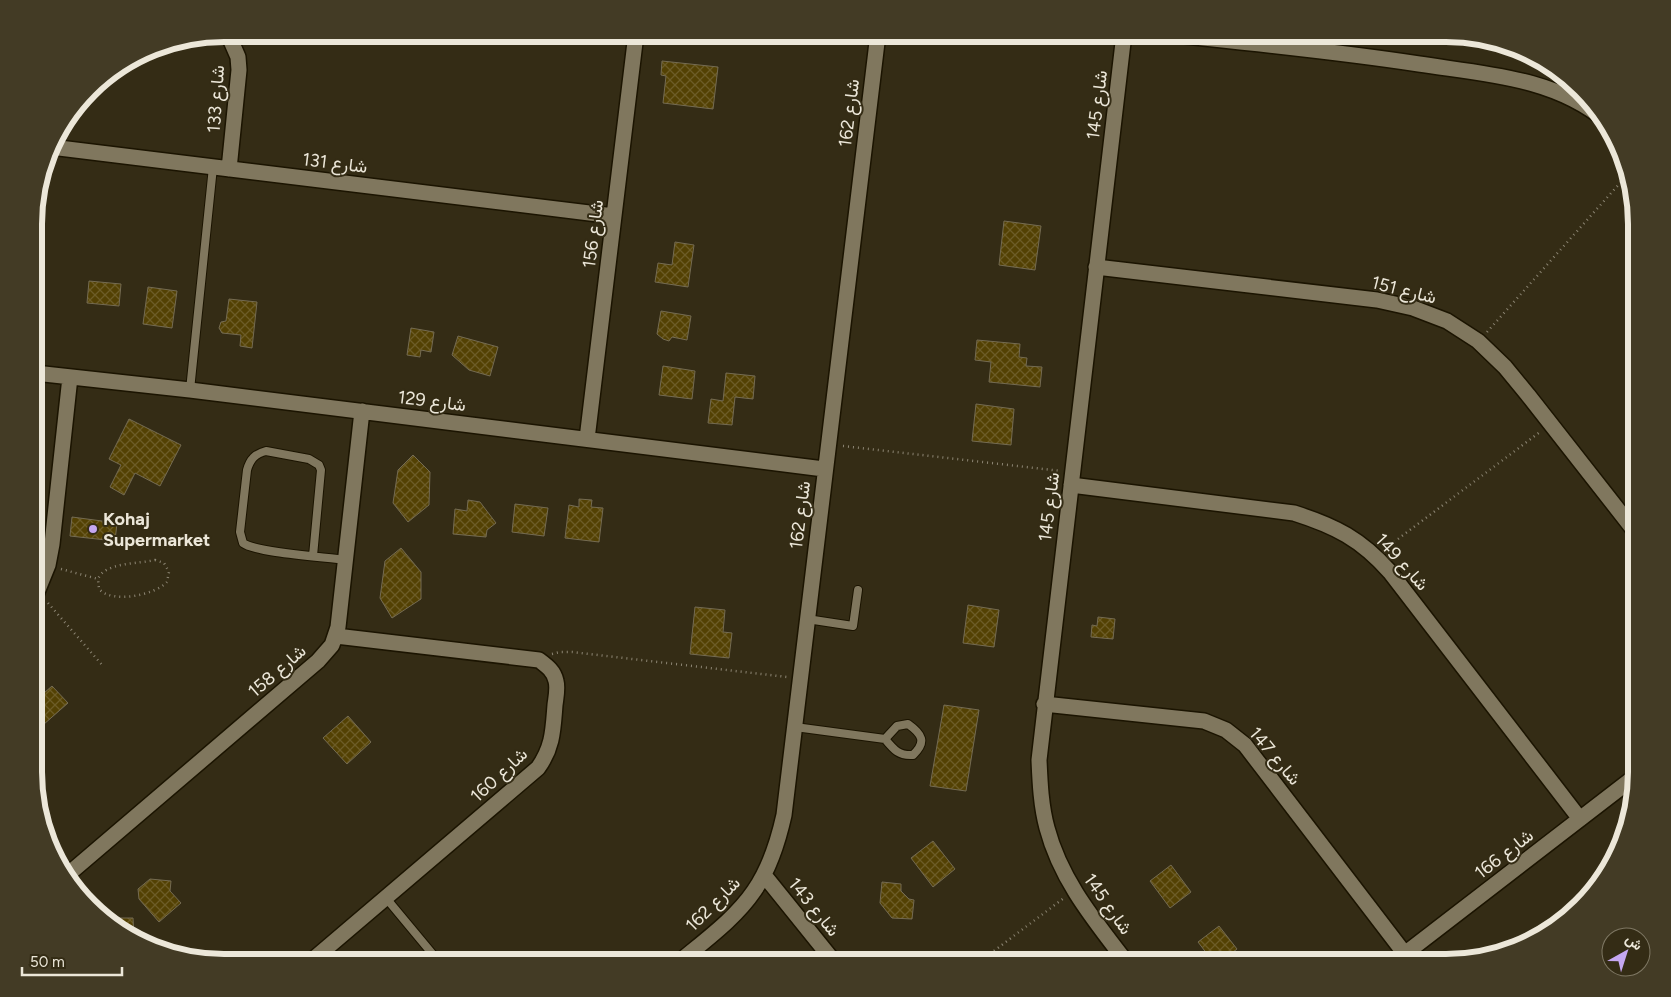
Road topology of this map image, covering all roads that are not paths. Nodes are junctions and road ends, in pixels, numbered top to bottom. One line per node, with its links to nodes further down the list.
1 (231, 42): 9 (street, شارع 133)
2 (635, 42): 10 (street, شارع 156)
3 (877, 42): 17 (street, شارع 162)
4 (1123, 42): 11 (street, شارع 145)
5 (1239, 42): 6 (street)
6 (1583, 105)
7 (59, 148): 8 (street, شارع 131)
8 (213, 167): 9 (street, شارع 131); 14 (lane)
9 (229, 169): 10 (street, شارع 131)
10 (614, 216): 16 (street, شارع 156)
11 (1096, 267): 18 (street, شارع 145); 19 (street, شارع 151)
12 (42, 374): 13 (street, شارع 129)
13 (70, 377): 14 (street, شارع 129); 22 (street)
14 (190, 390): 15 (street, شارع 129)
15 (362, 411): 16 (street, شارع 129); 21 (street, شارع 158)
16 (587, 439): 17 (street, شارع 129)
17 (824, 469): 24 (street, شارع 162)
18 (1071, 478): 26 (street, شارع 145); 30 (street, شارع 149)
19 (1628, 522)
20 (313, 556): 20 (lane); 21 (lane)
21 (346, 560): 25 (street, شارع 158)
22 (42, 581)
23 (858, 590): 24 (lane)
24 (807, 619): 27 (street, شارع 162)
25 (336, 636): 31 (street, شارع 158); 33 (street, شارع 160)
26 (1044, 704): 38 (street, شارع 145); 39 (street, شارع 147)
27 (794, 727): 28 (lane); 32 (street, شارع 162)
28 (885, 739): 28 (lane)
29 (1628, 782): 30 (street, شارع 166)
30 (1580, 819): 40 (street, شارع 166)
31 (72, 871)
32 (764, 875): 36 (street, شارع 162); 37 (street, شارع 143)
33 (386, 898): 34 (street, شارع 160); 35 (lane)
34 (319, 955)
35 (433, 955)
36 (687, 955)
37 (829, 955)
38 (1122, 955)
39 (1397, 955)
40 (1403, 955)

